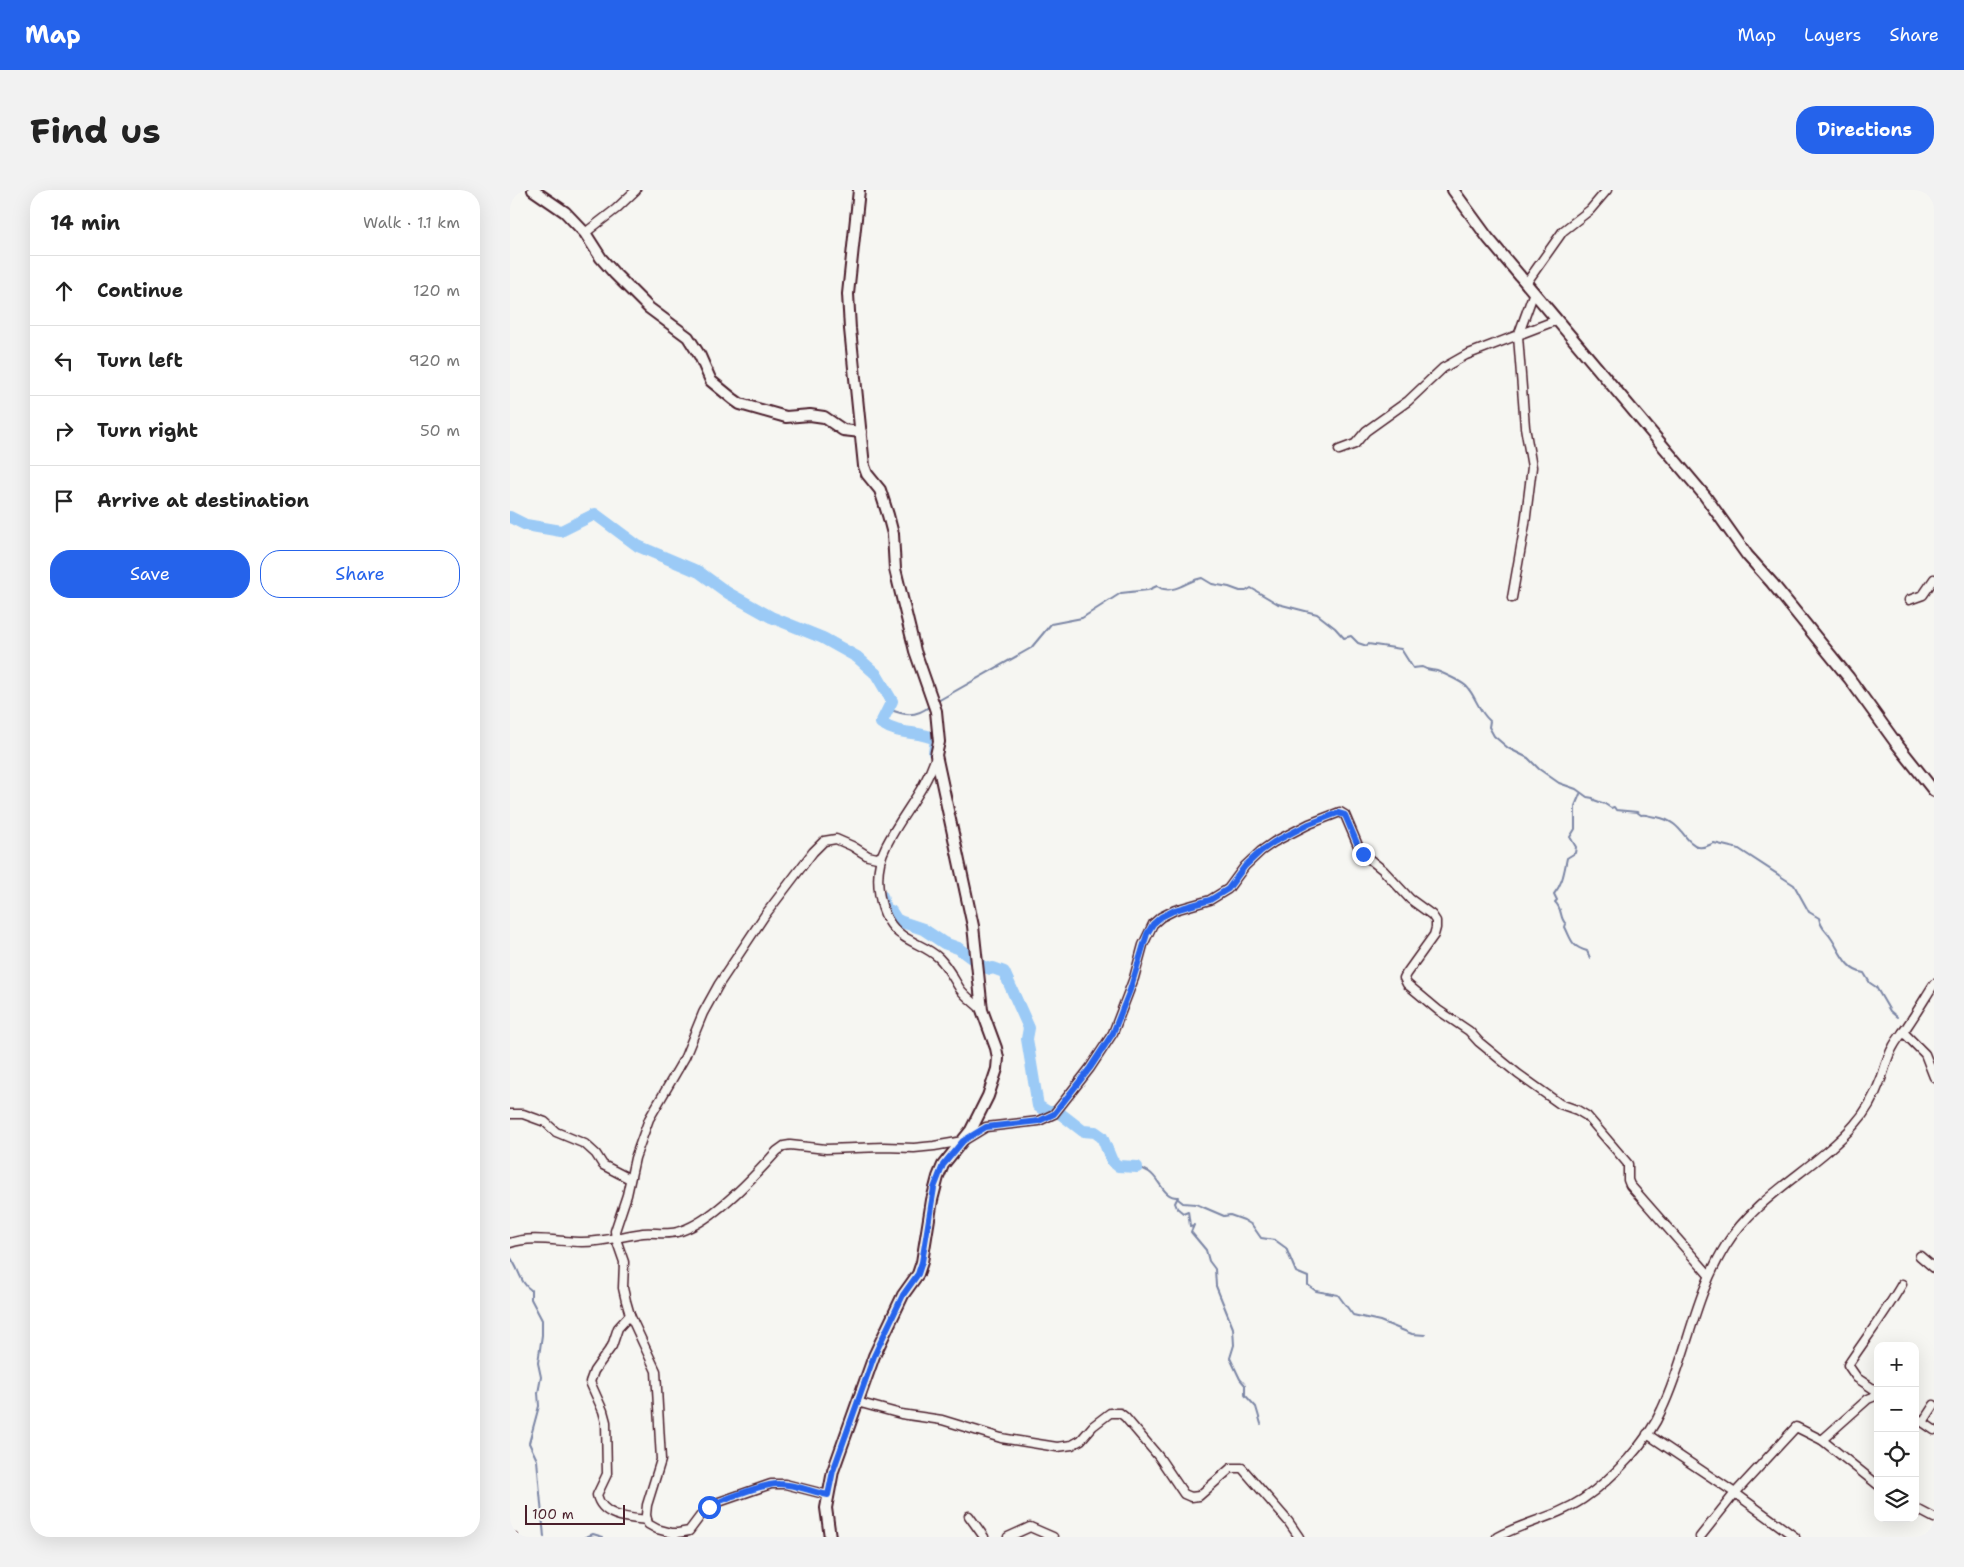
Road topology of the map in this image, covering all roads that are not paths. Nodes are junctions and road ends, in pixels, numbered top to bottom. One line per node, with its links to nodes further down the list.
1 (533, 190): 6 (street)
2 (636, 190): 6 (street)
3 (859, 190): 11 (street)
4 (1453, 190): 7 (street)
5 (1607, 190): 7 (street)
6 (585, 233): 11 (street)
7 (1527, 282): 8 (street)
8 (1534, 292): 9 (street); 10 (street)
9 (1557, 320): 10 (street); 17 (street)
10 (1518, 336): 12 (street); 14 (street)
11 (861, 432): 16 (street)
12 (1339, 450)
13 (1934, 579): 15 (street)
14 (1512, 598)
15 (1909, 600)
16 (936, 755): 18 (street); 20 (street)
17 (1934, 791)
18 (881, 856): 20 (street); 25 (street)
19 (1934, 984): 21 (street)
20 (982, 1010): 24 (street)
21 (1903, 1032): 22 (street); 30 (street)
22 (1934, 1077)
23 (510, 1114): 25 (street)
24 (963, 1141): 26 (street); 30 (street); 35 (street)
25 (630, 1179): 26 (street)
26 (616, 1239): 27 (street); 32 (street)
27 (510, 1243)
28 (1920, 1256): 29 (street)
29 (1934, 1268)
30 (1709, 1275): 40 (street)
31 (1902, 1284): 33 (street)
32 (630, 1315): 48 (street); 48 (street)
33 (1874, 1391)
34 (1874, 1396): 41 (street)
35 (857, 1402): 44 (street); 54 (street)
36 (1934, 1405): 38 (street)
37 (1919, 1420): 38 (street)
38 (1923, 1422): 39 (street)
39 (1934, 1430)
40 (1647, 1434): 43 (street); 55 (street)
41 (1822, 1440): 42 (street); 43 (street)
42 (1874, 1482)
43 (1735, 1493): 56 (street); 57 (street)
44 (828, 1495): 49 (street); 50 (street)
45 (1919, 1510): 47 (street)
46 (970, 1516): 51 (street)
47 (1934, 1518)
48 (646, 1520): 49 (street)
49 (678, 1535)
50 (830, 1537)
51 (984, 1537)
52 (1008, 1537): 53 (street)
53 (1053, 1537)
54 (1299, 1537)
55 (1497, 1537)
56 (1700, 1537)
57 (1795, 1537)

